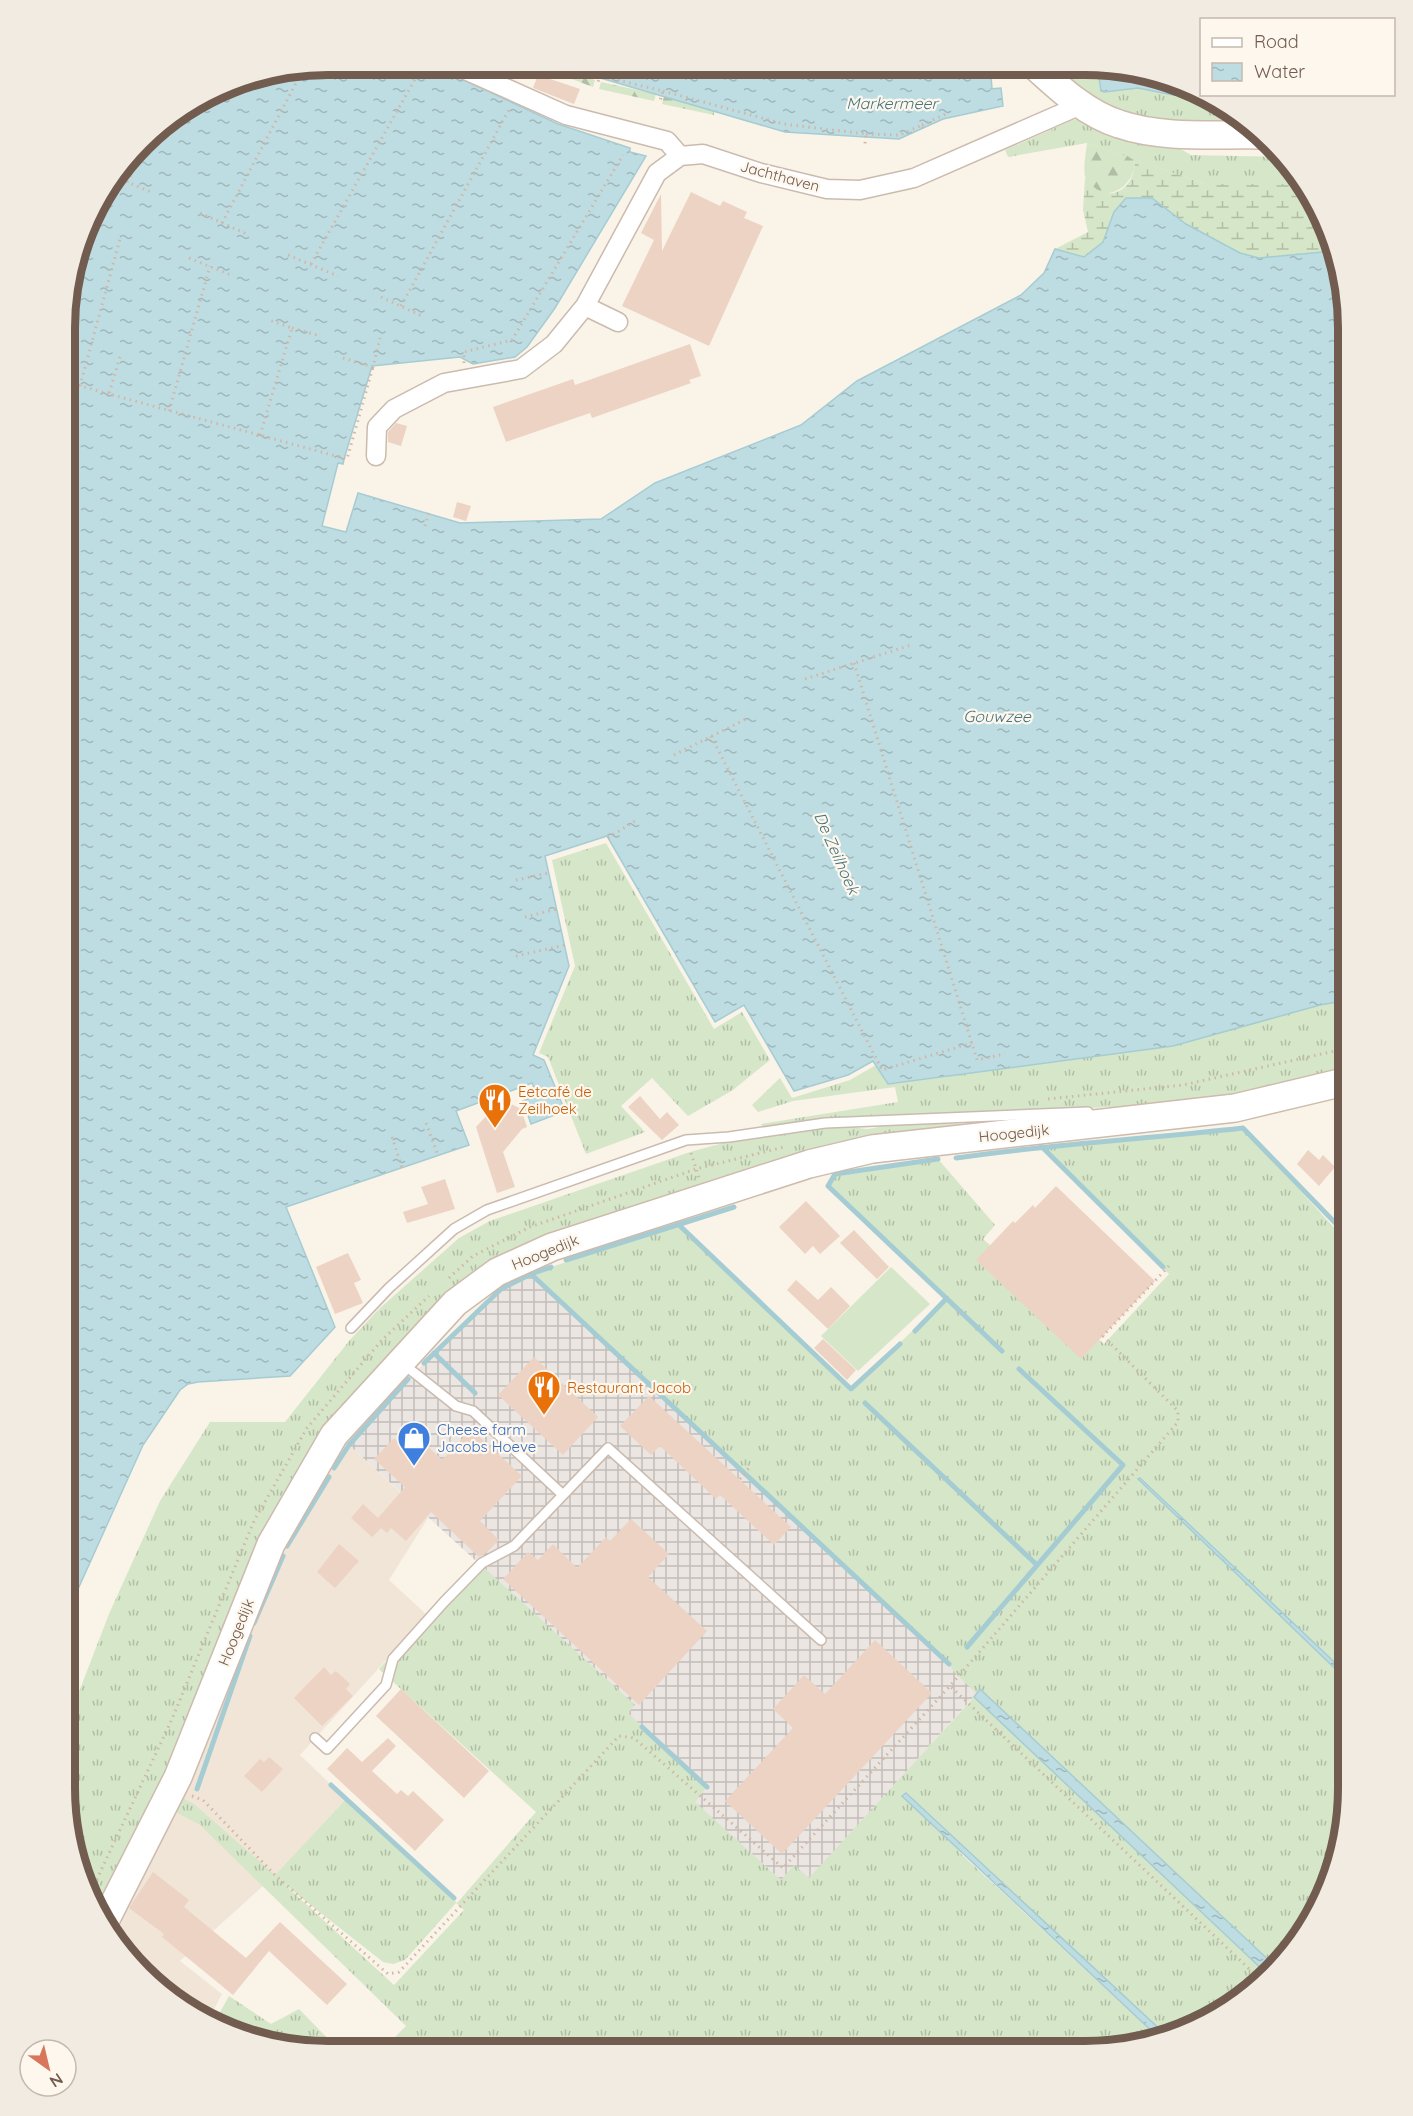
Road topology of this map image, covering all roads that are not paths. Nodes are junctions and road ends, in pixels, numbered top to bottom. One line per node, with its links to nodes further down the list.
1 (476, 75): 5 (street)
2 (1046, 75): 3 (street)
3 (1081, 105): 4 (street); 5 (street, Jachthaven)
4 (1248, 135)
5 (680, 156): 6 (street)
6 (585, 306): 7 (street); 8 (street)
7 (618, 322)
8 (376, 456)
9 (1338, 1083): 12 (street, Hoogedijk)
10 (1102, 1111): 13 (lane)
11 (1113, 1111): 12 (lane)
12 (1148, 1119): 14 (street, Hoogedijk)
13 (351, 1328)
14 (400, 1361): 15 (lane); 18 (street, Hoogedijk)
15 (562, 1495): 16 (lane); 17 (lane)
16 (821, 1640)
17 (315, 1738)
18 (109, 1914)

